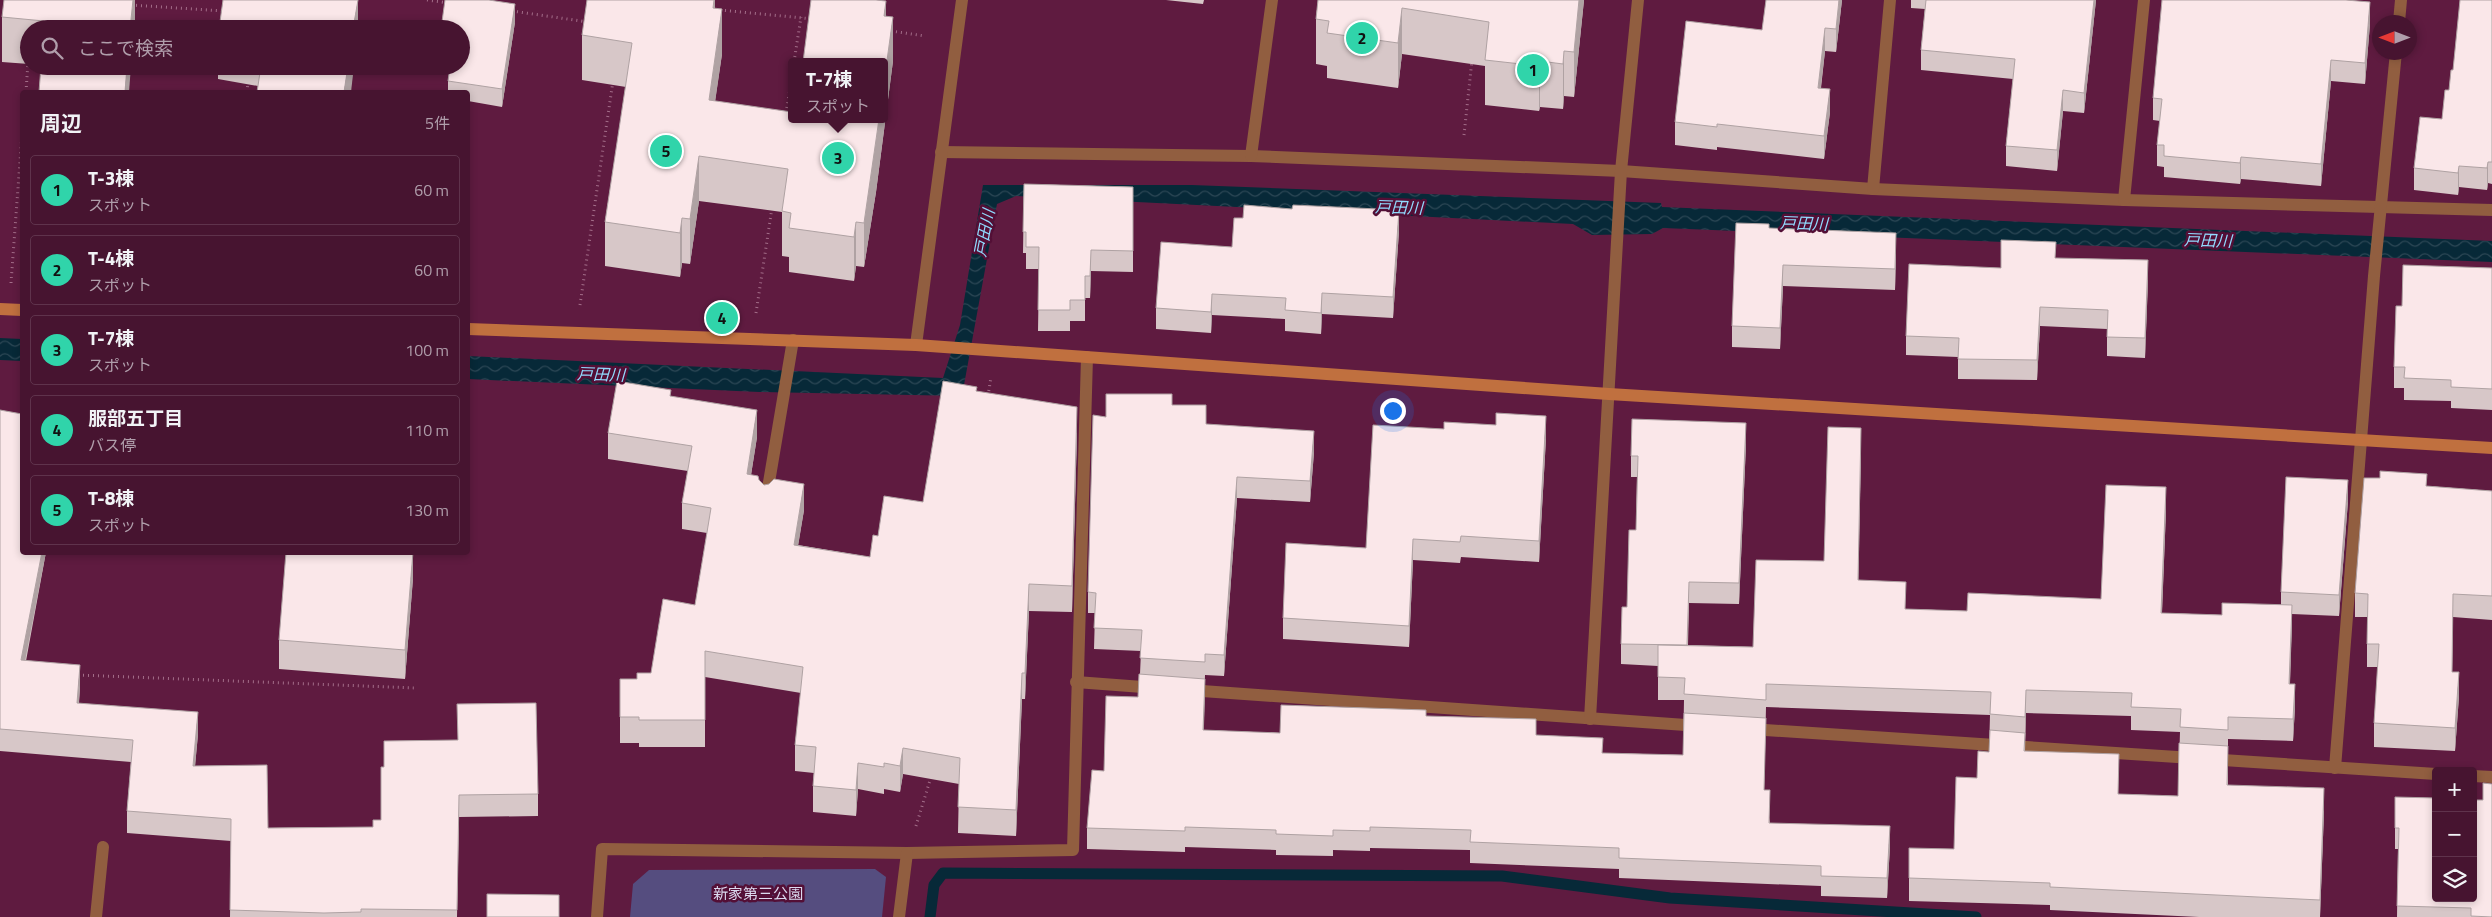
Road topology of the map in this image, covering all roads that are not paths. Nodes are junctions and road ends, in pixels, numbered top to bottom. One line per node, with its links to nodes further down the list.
1 (962, 0): 9 (street)
2 (1272, 0): 10 (street)
3 (1638, 0): 11 (street)
4 (1890, 0): 12 (street)
5 (2144, 0): 13 (street)
6 (2401, 0): 7 (street)
7 (2400, 15)
8 (2395, 60): 14 (street)
9 (941, 152): 10 (street); 20 (street)
10 (1251, 156): 11 (street)
11 (1621, 171): 12 (street); 22 (street)
12 (1872, 189): 13 (street)
13 (2124, 200): 14 (street)
14 (2380, 207): 15 (street); 23 (street)
15 (2492, 210)
16 (0, 309): 17 (street)
17 (20, 310)
18 (470, 329): 19 (street)
19 (793, 340): 20 (street); 25 (street)
20 (916, 345): 21 (street)
21 (1087, 357): 22 (street); 26 (street)
22 (1609, 394): 23 (street); 27 (street)
23 (2360, 441): 24 (street); 30 (street)
24 (2492, 448)
25 (766, 503)
26 (1076, 682): 27 (street); 35 (street)
27 (1590, 719): 28 (street)
28 (1716, 727)
29 (1736, 728): 30 (street)
30 (2336, 768): 31 (street)
31 (2432, 774)
32 (2477, 776): 33 (street)
33 (2492, 777)
34 (103, 847): 36 (street)
35 (907, 853): 37 (street); 38 (street)
36 (96, 917)
37 (597, 917)
38 (899, 917)

